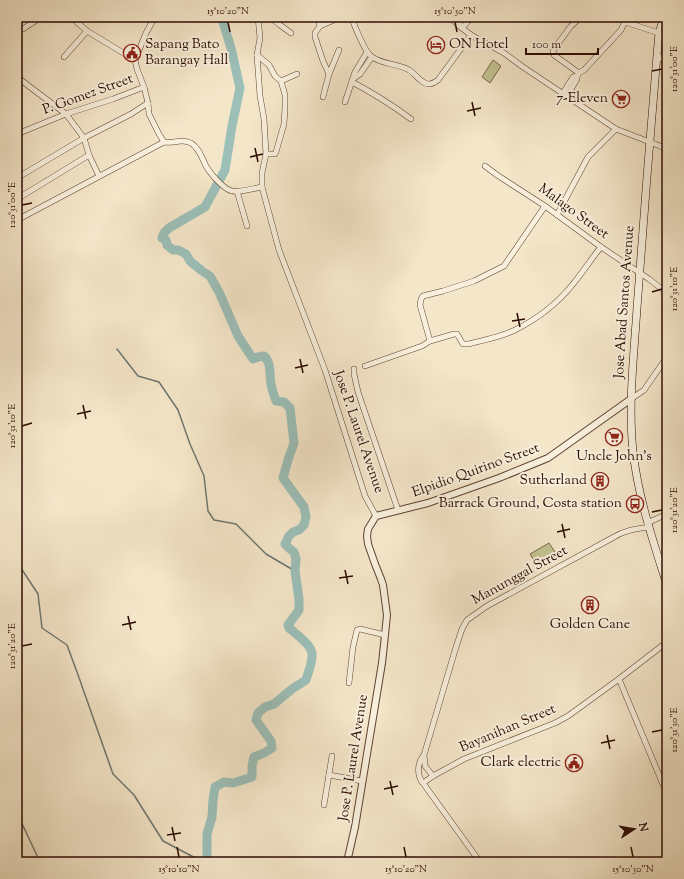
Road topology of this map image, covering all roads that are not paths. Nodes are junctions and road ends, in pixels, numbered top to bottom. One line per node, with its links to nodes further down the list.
1 (29, 17): 17 (street)
2 (41, 17): 17 (street)
3 (71, 17): 21 (street)
4 (155, 17): 31 (street)
5 (258, 17): 27 (street, Jose P. Laurel Avenue)
6 (270, 17): 22 (street)
7 (318, 17): 18 (street)
8 (341, 17): 15 (street)
9 (351, 17): 26 (street)
10 (450, 17): 19 (street)
11 (464, 17): 19 (street)
12 (472, 17): 19 (street)
13 (580, 17): 35 (street)
14 (664, 17): 23 (main road, Jose Abad Santos Avenue)
15 (329, 20): 18 (street)
16 (626, 20): 23 (street); 35 (street)
17 (34, 22): 20 (street)
18 (320, 26): 34 (street)
19 (460, 26): 24 (street)
20 (17, 30)
21 (87, 30): 29 (street); 31 (street)
22 (291, 33)
23 (663, 34): 28 (main road, Jose Abad Santos Avenue)
24 (471, 35): 30 (street); 40 (street)
25 (339, 50): 34 (street)
26 (367, 52): 30 (street); 37 (street)
27 (257, 55): 38 (street); 52 (street, Jose P. Laurel Avenue)
28 (657, 55): 32 (street); 50 (main road, Jose Abad Santos Avenue)
29 (64, 57)
30 (372, 57): 37 (street)
31 (135, 60): 39 (street)
32 (667, 63)
33 (297, 74): 38 (street)
34 (329, 74): 41 (street)
35 (578, 74): 40 (street)
36 (17, 77): 44 (street)
37 (353, 80): 42 (street); 45 (street)
38 (281, 81): 52 (street)
39 (144, 87): 43 (street); 44 (street, P. Gomez Street)
40 (565, 94): 46 (street)
41 (324, 97)
42 (345, 102)
43 (148, 103): 48 (street); 49 (street)
44 (66, 114): 47 (street, P. Gomez Street); 48 (street)
45 (411, 119)
46 (616, 128): 50 (street); 61 (street)
47 (17, 134)
48 (84, 138): 53 (street); 56 (street)
49 (164, 142): 55 (street); 58 (street)
50 (650, 142): 51 (street); 65 (main road, Jose Abad Santos Avenue)
51 (667, 150)
52 (266, 154): 57 (street, Jose P. Laurel Avenue)
53 (89, 155): 55 (street); 59 (street)
54 (485, 166): 60 (street, Malago Street)
55 (99, 176): 62 (street)
56 (17, 178)
57 (262, 187): 58 (street); 74 (street, Jose P. Laurel Avenue)
58 (237, 191): 63 (street)
59 (17, 199)
60 (545, 206): 61 (street, Malago Street); 67 (street)
61 (557, 215): 64 (street, Malago Street)
62 (17, 220)
63 (247, 226)
64 (600, 247): 65 (street, Malago Street); 67 (street)
65 (639, 273): 66 (street, Malago Street); 71 (main road, Jose Abad Santos Avenue)
66 (667, 293)
67 (430, 341): 69 (street)
68 (667, 357): 71 (street, Elpidio Quirino Street)
69 (365, 366)
70 (354, 369): 72 (street)
71 (631, 399): 72 (street, Elpidio Quirino Street); 75 (main road, Jose Abad Santos Avenue)
72 (398, 510): 74 (street, Elpidio Quirino Street)
73 (667, 514): 75 (street, Manunggal Street)
74 (376, 516): 77 (street, Jose P. Laurel Avenue)
75 (648, 525): 76 (main road, Jose Abad Santos Avenue); 81 (street, Manunggal Street)
76 (667, 585)
77 (385, 635): 80 (street); 87 (street, Jose P. Laurel Avenue)
78 (667, 642): 79 (street, Bayanihan Street)
79 (619, 679): 86 (street, Bayanihan Street); 89 (street)
80 (349, 683)
81 (424, 755): 83 (street, Manunggal Street); 84 (street, Manunggal Street)
82 (332, 756): 85 (street)
83 (425, 766): 84 (street); 86 (street)
84 (418, 770): 88 (street)
85 (329, 775): 87 (street); 90 (street)
86 (433, 776): 88 (street, Bayanihan Street)
87 (362, 781): 91 (street, Jose P. Laurel Avenue)
88 (423, 784): 92 (street)
89 (667, 794)
90 (324, 805)
91 (347, 862)
92 (480, 862)

